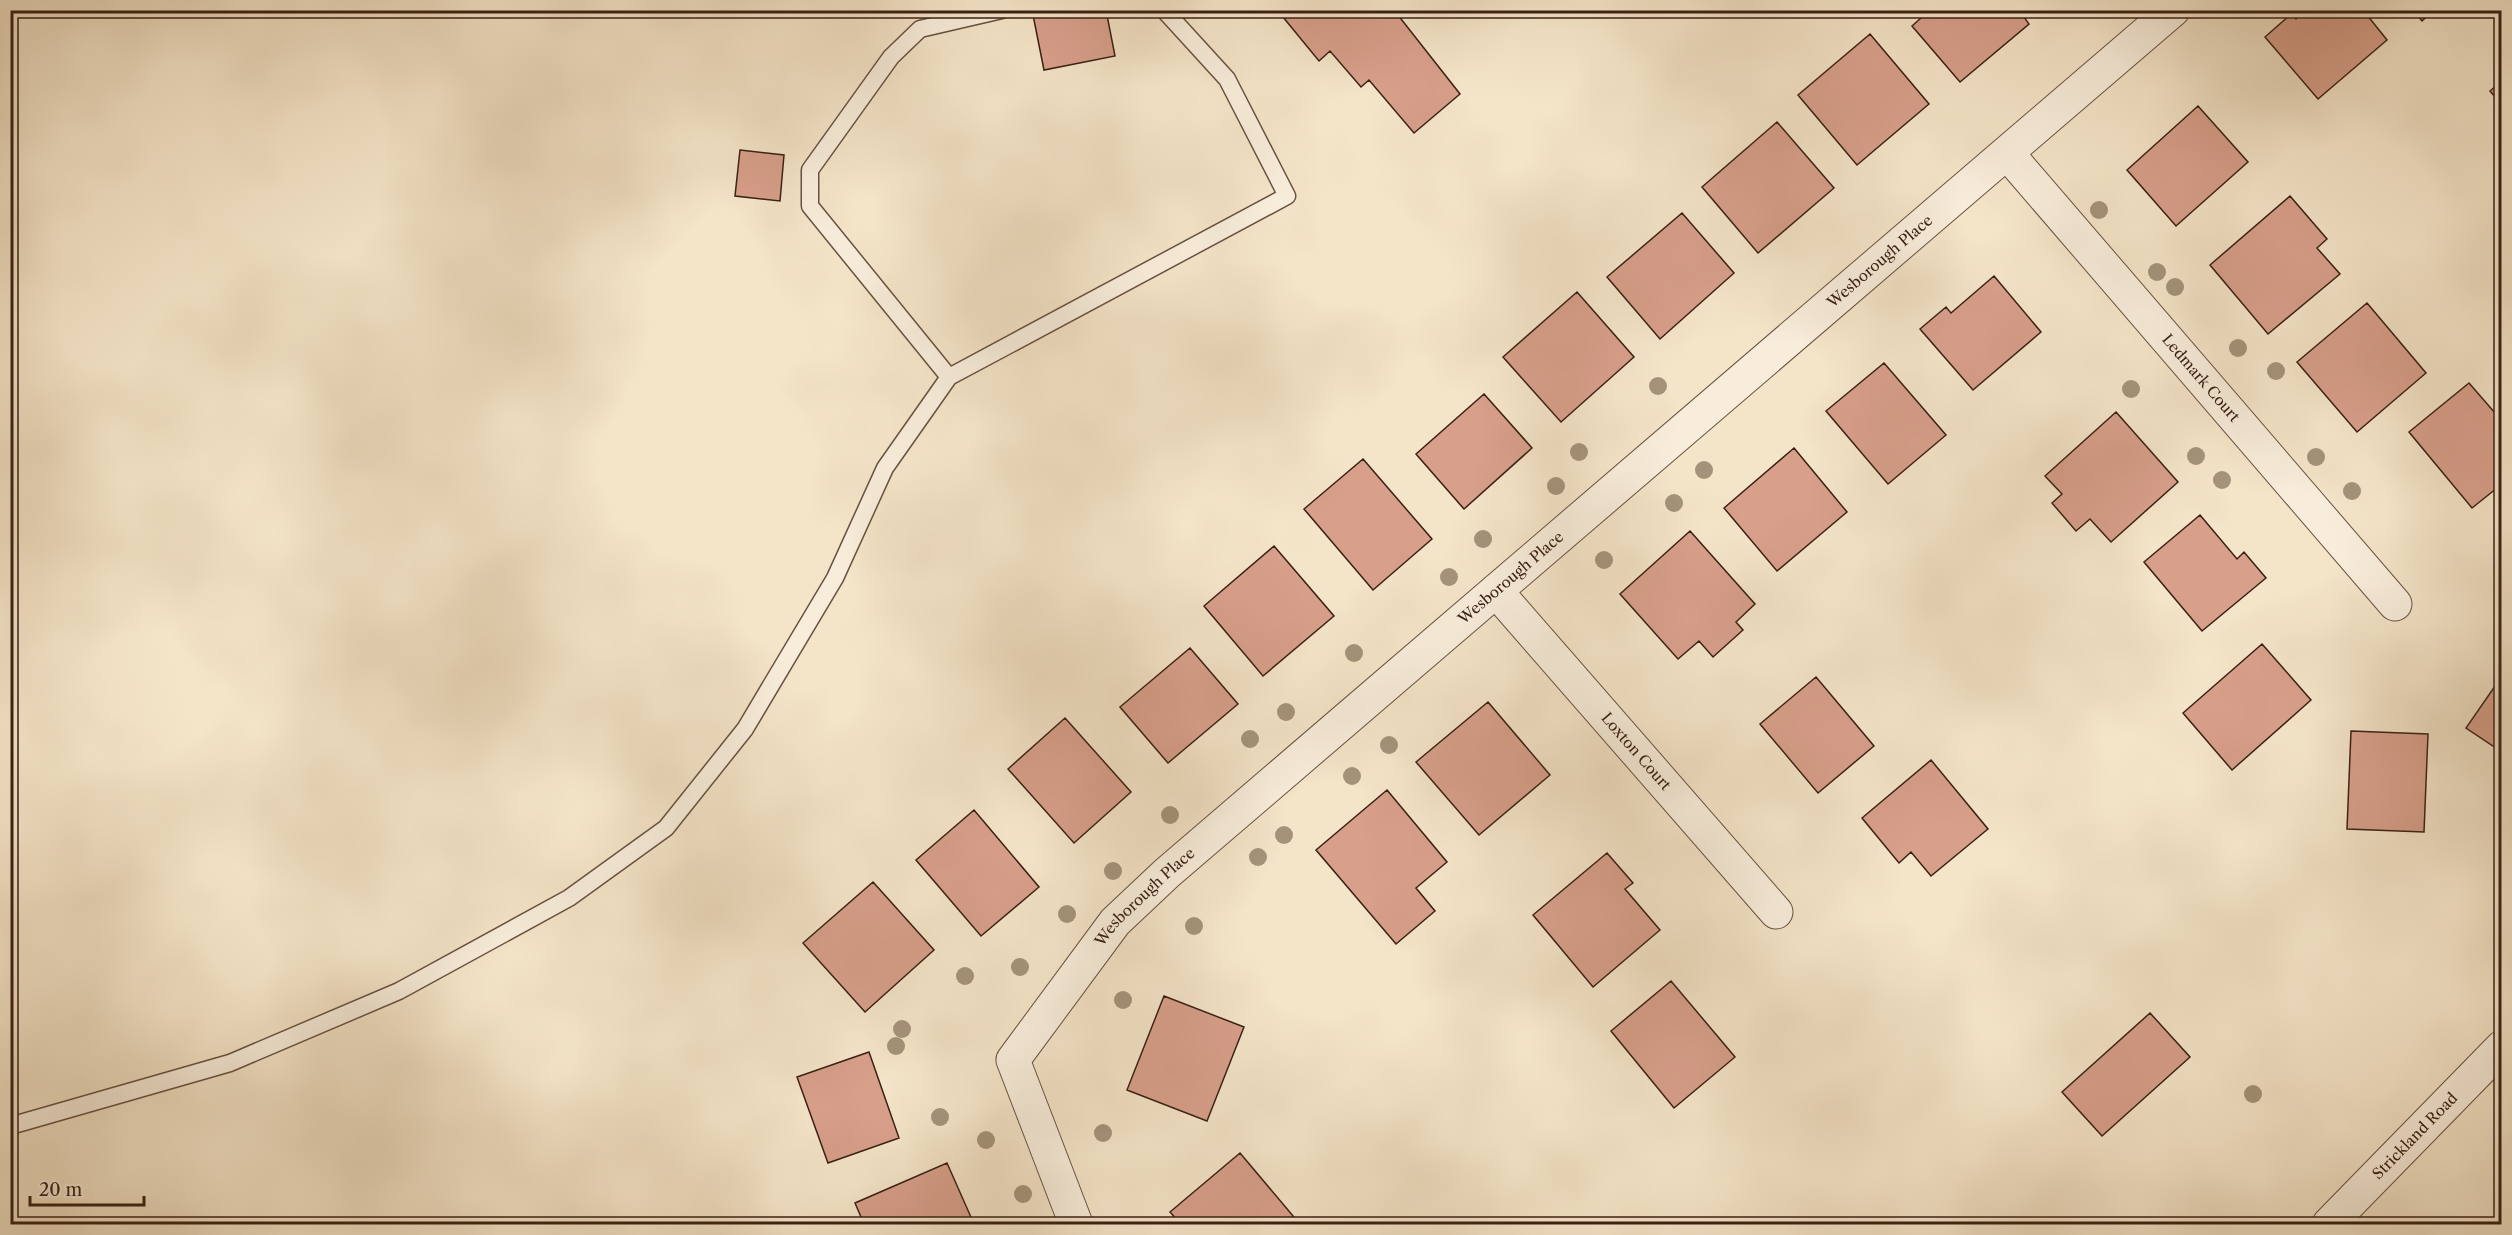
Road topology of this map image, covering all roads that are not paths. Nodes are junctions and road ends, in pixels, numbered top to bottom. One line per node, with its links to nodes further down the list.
1 (1002, 10): 5 (lane)
2 (1164, 10): 5 (lane)
3 (2173, 10): 4 (street, Wesborough Place)
4 (2007, 153): 6 (street, Wesborough Place); 7 (street, Ledmark Court)
5 (949, 377): 10 (lane)
6 (1496, 591): 8 (street, Loxton Court); 11 (street, Wesborough Place)
7 (2395, 604)
8 (1776, 912)
9 (2502, 1047): 12 (street, Strickland Road)
10 (10, 1126)
11 (1076, 1224)
12 (2330, 1224)

